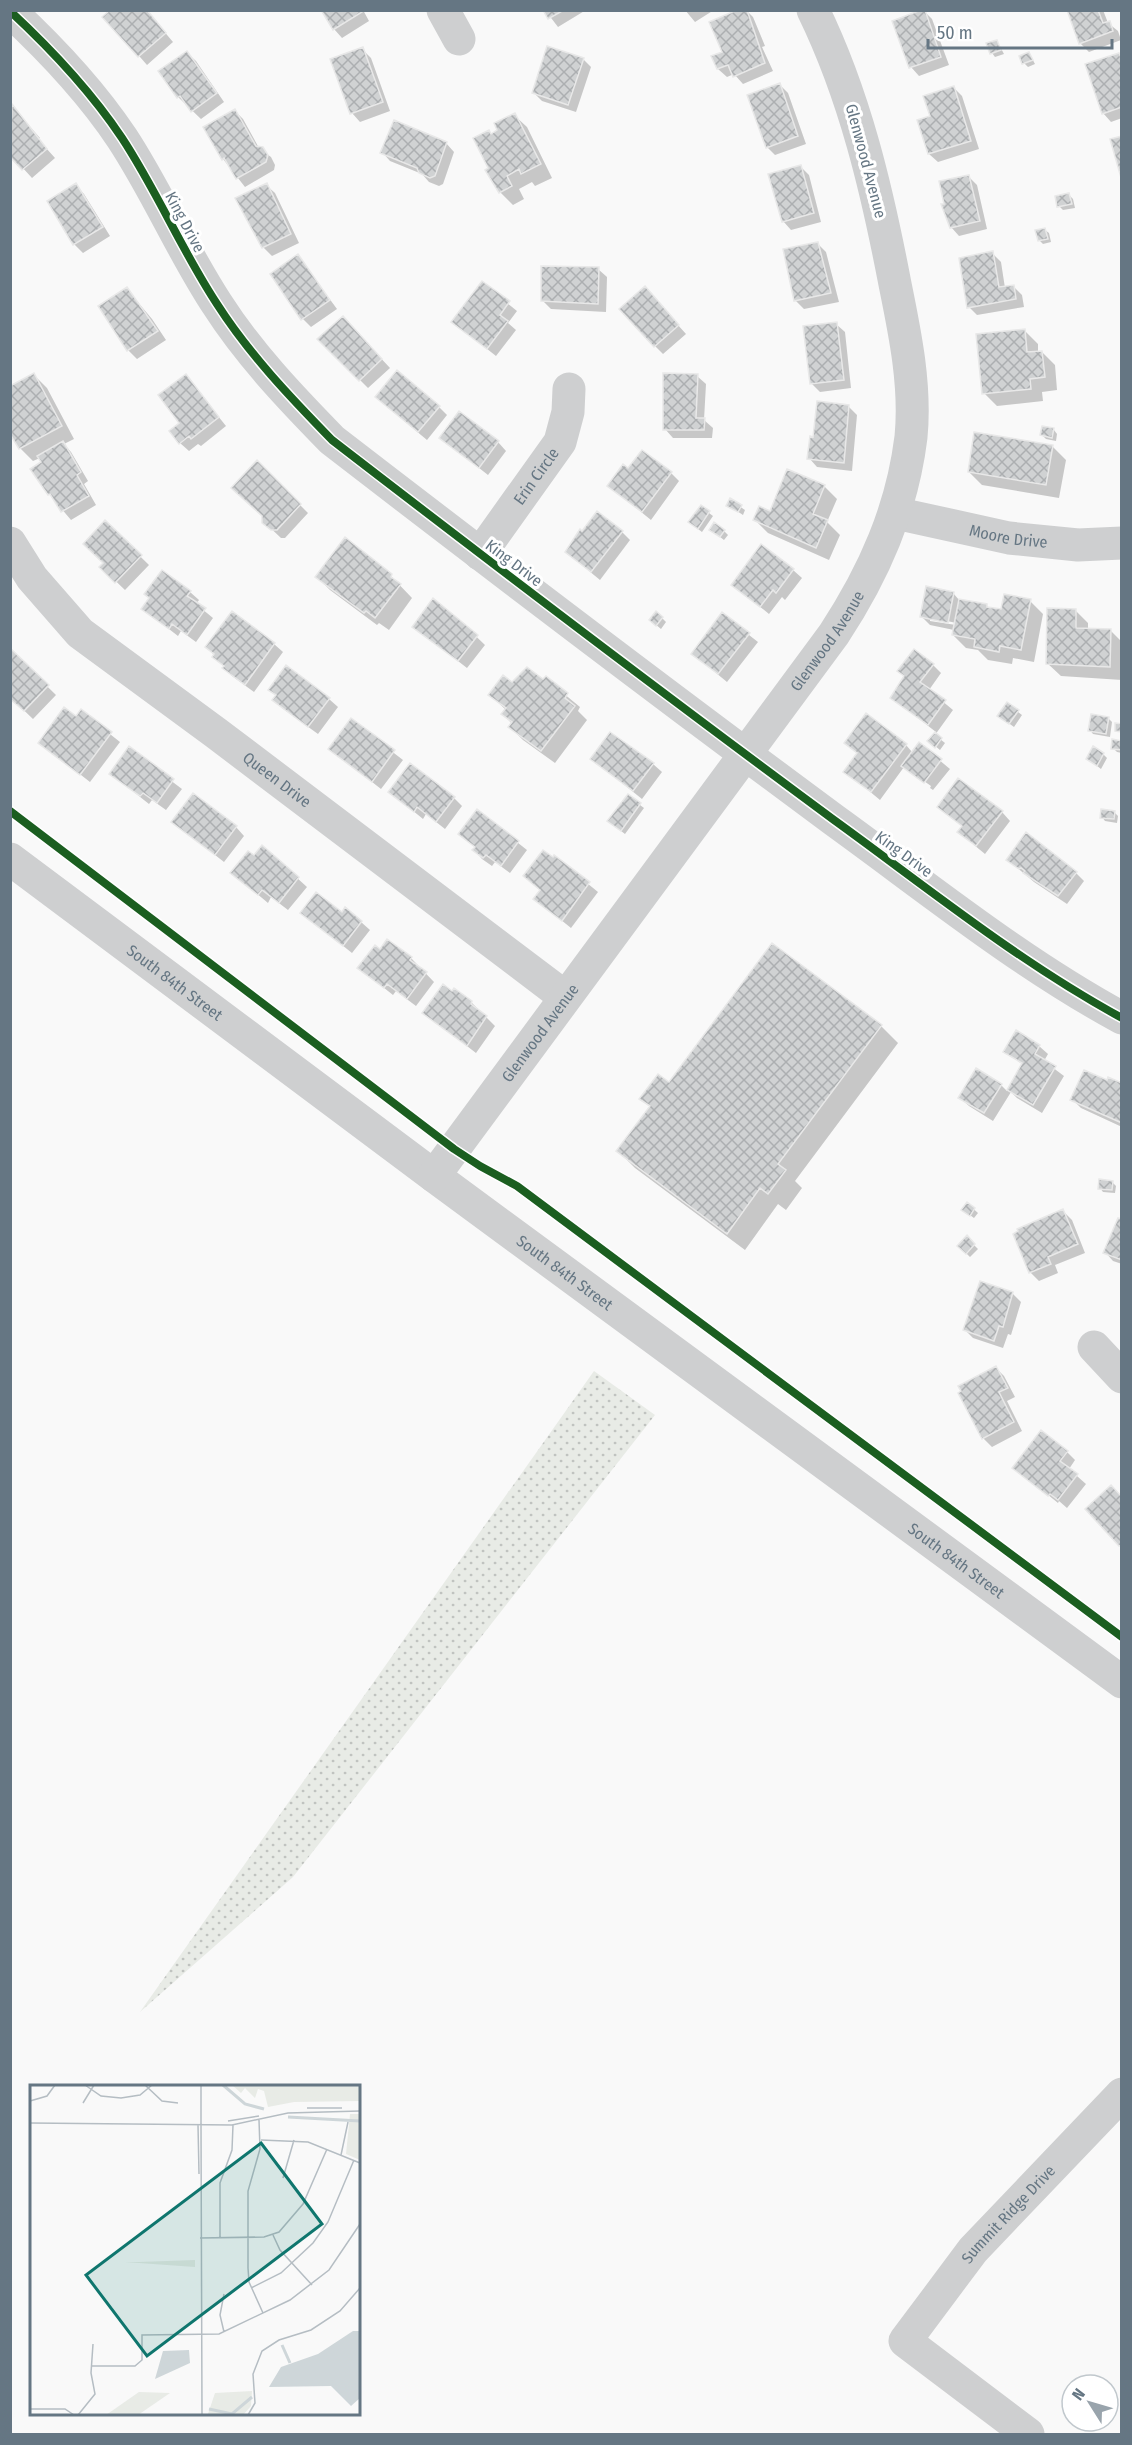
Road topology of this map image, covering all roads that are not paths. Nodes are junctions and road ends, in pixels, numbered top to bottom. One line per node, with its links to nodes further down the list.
1 (442, 10): 4 (street)
2 (813, 10): 6 (street, Glenwood Avenue)
3 (10, 11): 9 (street, King Drive)
4 (459, 39)
5 (569, 389): 9 (street, Erin Circle)
6 (896, 513): 8 (street, Moore Drive); 10 (street, Glenwood Avenue)
7 (10, 543): 12 (street, Queen Drive)
8 (1122, 543)
9 (480, 554): 10 (street, King Drive)
10 (744, 754): 12 (street, Glenwood Avenue); 13 (street, King Drive)
11 (10, 859): 14 (street, South 84th Street)
12 (565, 997): 14 (street, Glenwood Avenue)
13 (1122, 1018)
14 (434, 1176): 17 (street, South 84th Street)
15 (1094, 1347): 16 (street)
16 (1122, 1377)
17 (1122, 1682)
18 (1122, 2094): 19 (street, Summit Ridge Drive)
19 (1028, 2434)

